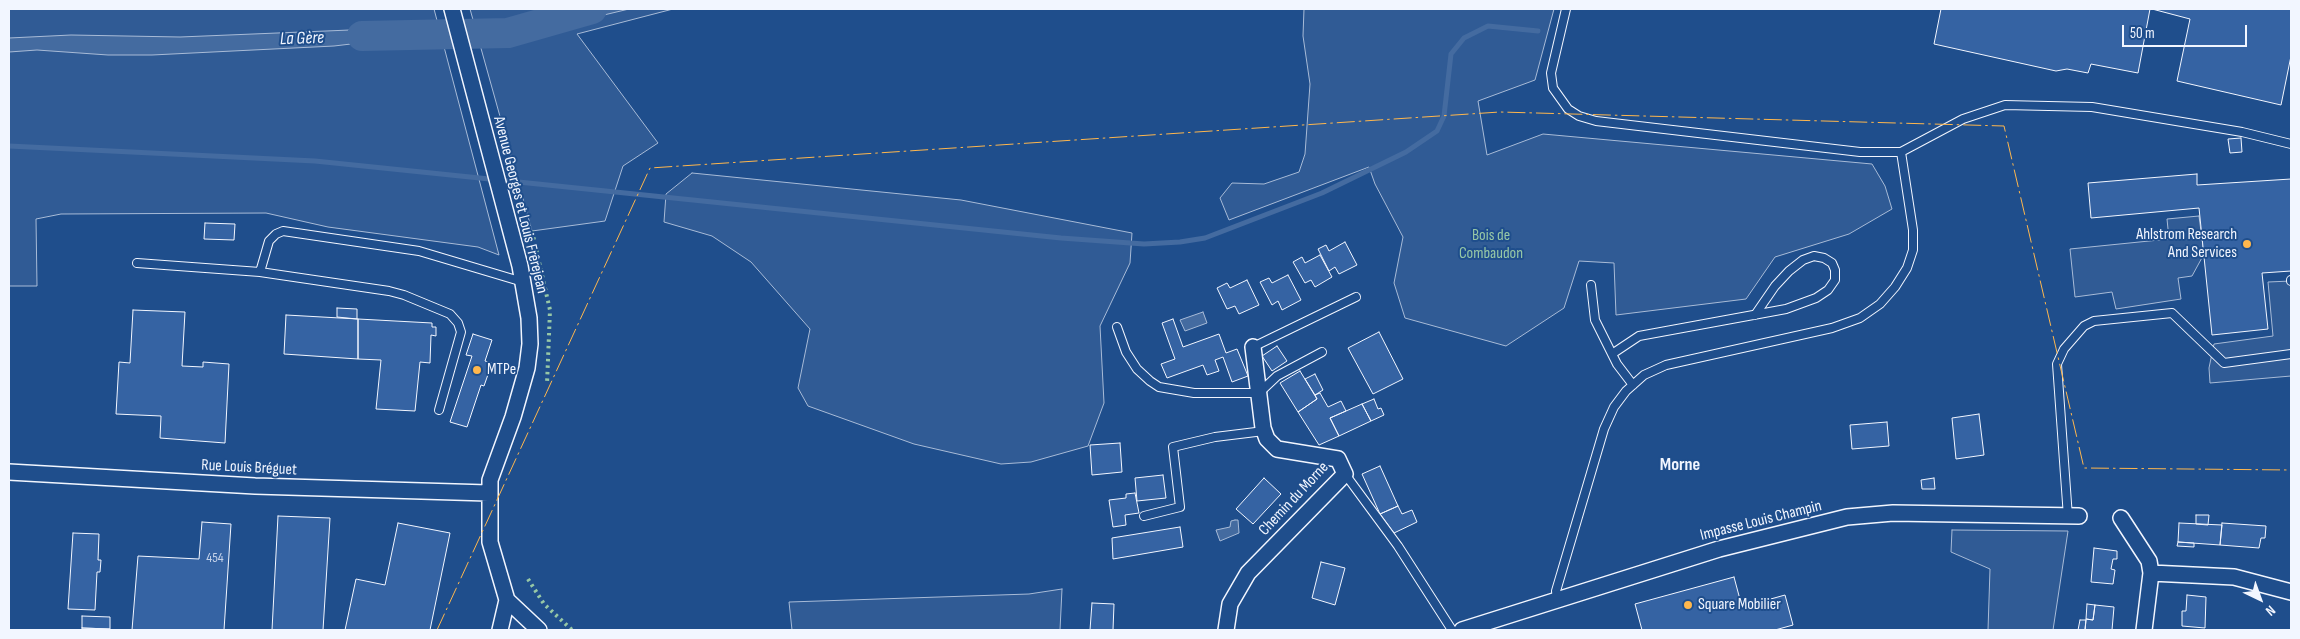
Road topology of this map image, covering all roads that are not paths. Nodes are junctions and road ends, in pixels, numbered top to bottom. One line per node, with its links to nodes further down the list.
1 (452, 9): 7 (street, Avenue Georges et Louis Frêrejean)
2 (1566, 9): 4 (lane)
3 (2291, 144): 4 (lane)
4 (1901, 152): 16 (lane)
5 (137, 263): 6 (lane)
6 (260, 272): 7 (lane); 18 (lane)
7 (523, 282): 22 (street, Avenue Georges et Louis Frêrejean)
8 (1591, 285): 14 (lane)
9 (1356, 297): 12 (lane)
10 (1755, 314): 10 (lane); 14 (lane)
11 (1117, 327): 17 (lane)
12 (1253, 347): 17 (street, Chemin du Morne)
13 (1322, 352): 17 (lane)
14 (1612, 354): 16 (lane)
15 (2291, 354): 24 (lane)
16 (1633, 385): 29 (lane)
17 (1259, 393): 19 (street, Chemin du Morne)
18 (439, 410)
19 (1264, 431): 21 (street, Chemin du Morne); 23 (lane)
20 (9, 472): 22 (street, Rue Louis Bréguet)
21 (1345, 474): 32 (street, Chemin du Morne); 33 (lane)
22 (488, 493): 28 (street, Avenue Georges et Louis Frêrejean)
23 (1144, 516)
24 (2074, 517): 29 (street, Impasse Louis Champin)
25 (2121, 518): 26 (street)
26 (2151, 573): 27 (street); 35 (street)
27 (2291, 592)
28 (508, 600): 30 (street); 31 (street, Avenue Georges et Louis Frêrejean)
29 (1557, 602): 34 (street, Impasse Louis Champin)
30 (500, 630)
31 (539, 630)
32 (1226, 630)
33 (1452, 630)
34 (1462, 630)
35 (2144, 630)

